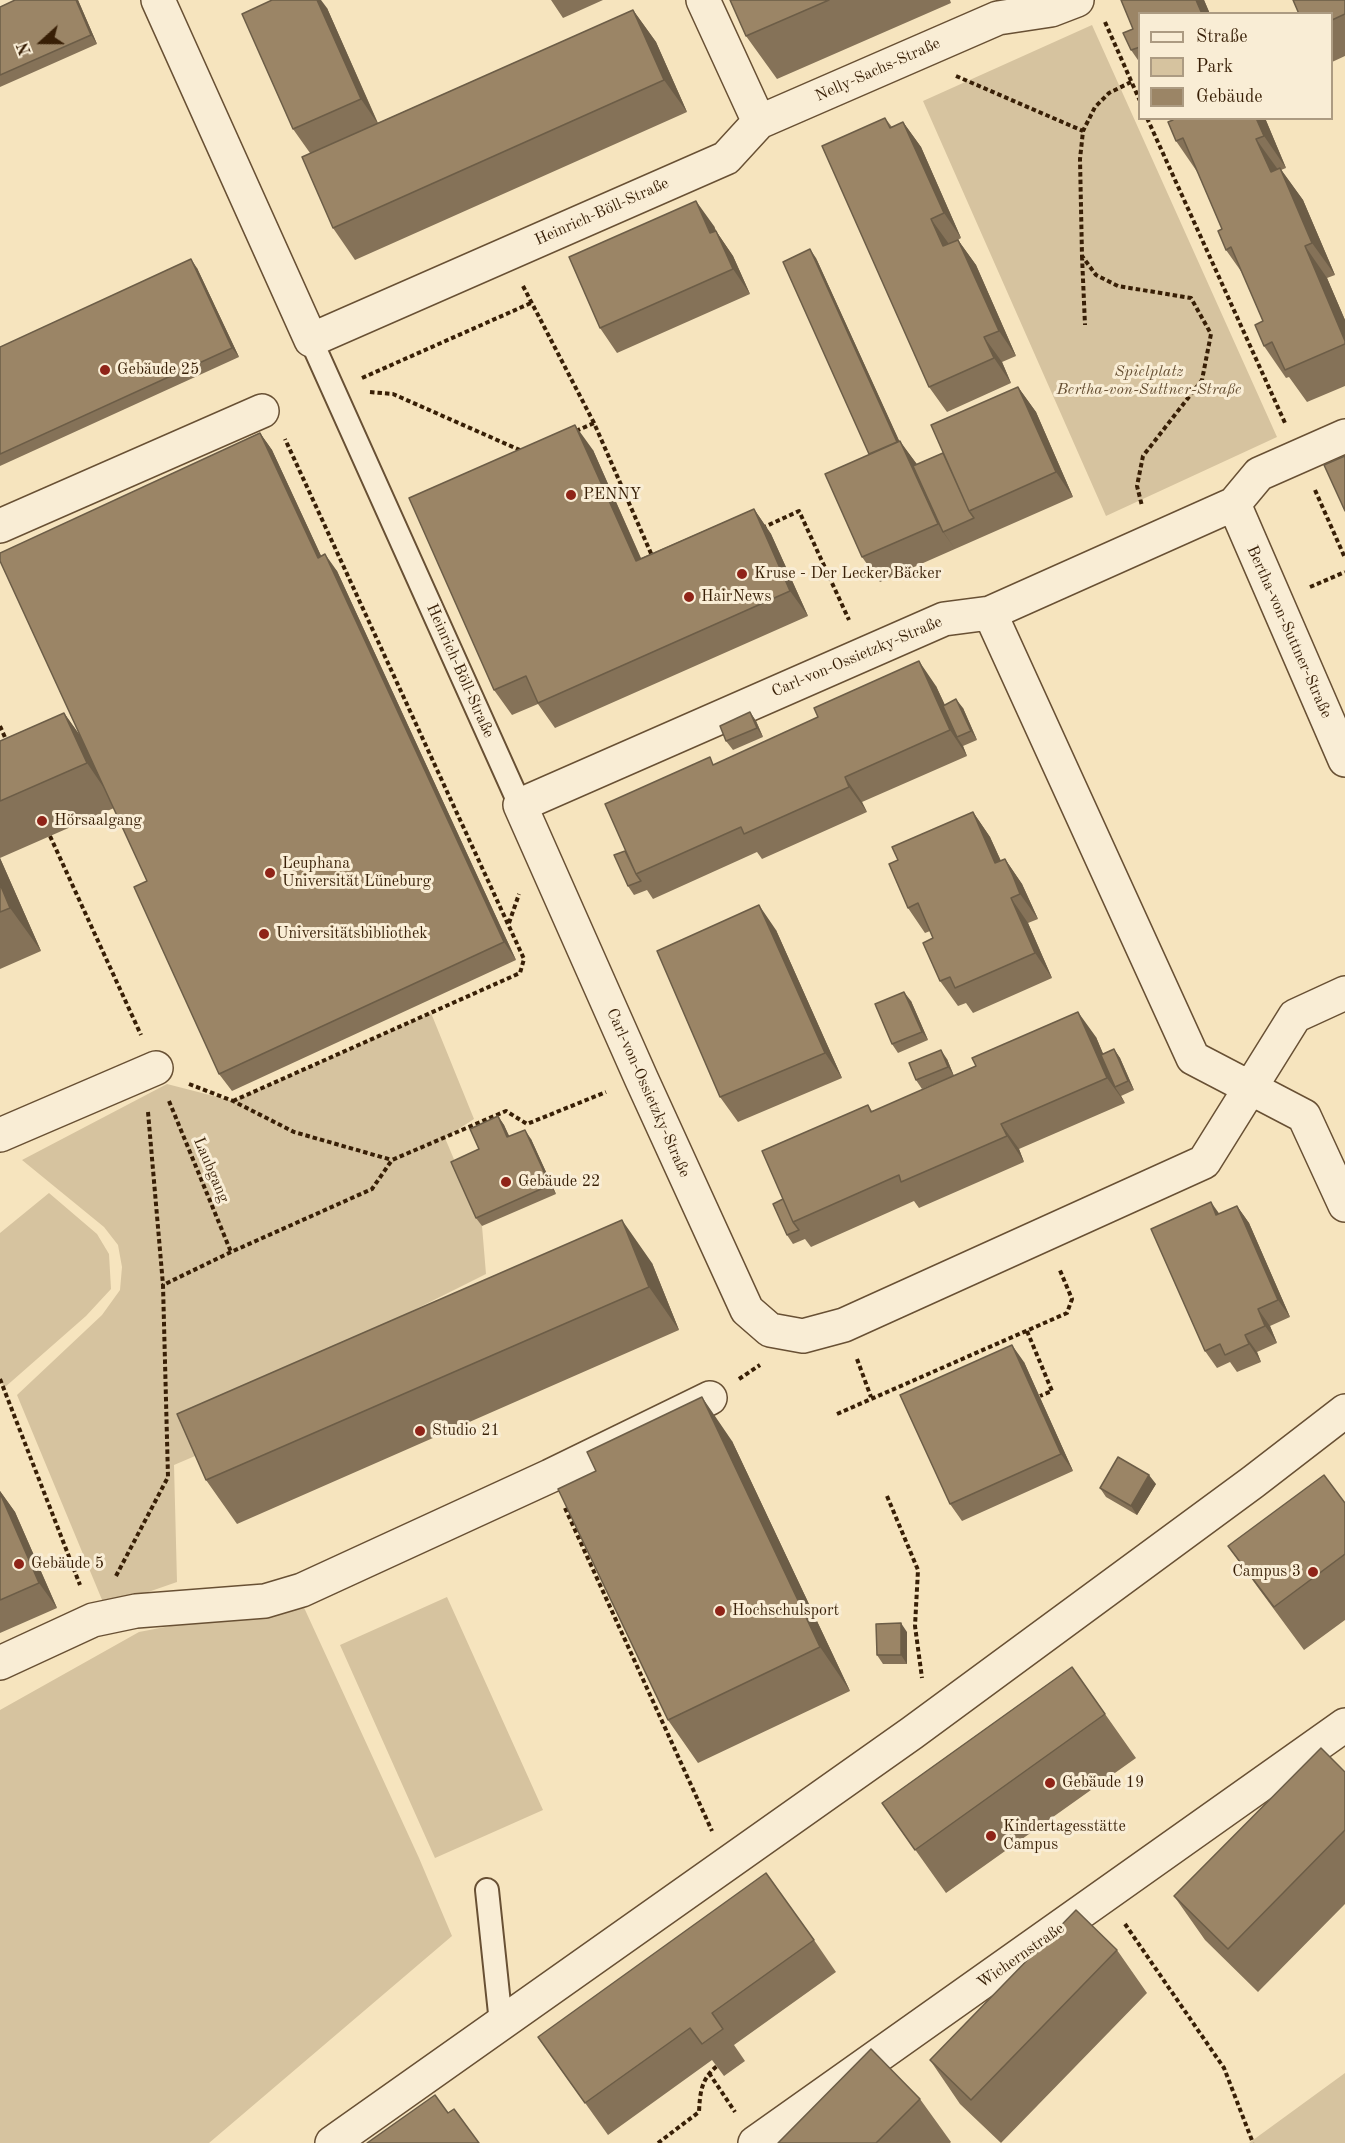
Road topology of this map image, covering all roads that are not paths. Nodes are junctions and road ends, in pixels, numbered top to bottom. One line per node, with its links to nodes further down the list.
1 (158, 0): 6 (street, Heinrich-Böll-Straße)
2 (703, 0): 5 (street)
3 (1077, 0): 4 (street, Nelly-Sachs-Straße)
4 (994, 9): 5 (street, Nelly-Sachs-Straße)
5 (759, 122): 6 (street, Heinrich-Böll-Straße)
6 (311, 340): 13 (lane, Heinrich-Böll-Straße)
7 (258, 413): 10 (street)
8 (1345, 436): 9 (street)
9 (1234, 504): 11 (street, Carl-von-Ossietzky-Straße); 12 (street, Bertha-von-Suttner-Straße)
10 (0, 526)
11 (990, 613): 13 (street, Carl-von-Ossietzky-Straße); 16 (street)
12 (1345, 760)
13 (520, 806): 16 (street, Carl-von-Ossietzky-Straße)
14 (1345, 993): 16 (street)
15 (147, 1072): 17 (street)
16 (1250, 1089): 18 (street)
17 (0, 1135)
18 (1345, 1205)
19 (710, 1398): 21 (street)
20 (1343, 1416): 24 (street)
21 (0, 1664)
22 (1345, 1725): 26 (street, Wichernstraße)
23 (487, 1890): 24 (lane)
24 (501, 2023): 25 (street)
25 (332, 2143)
26 (755, 2143)

